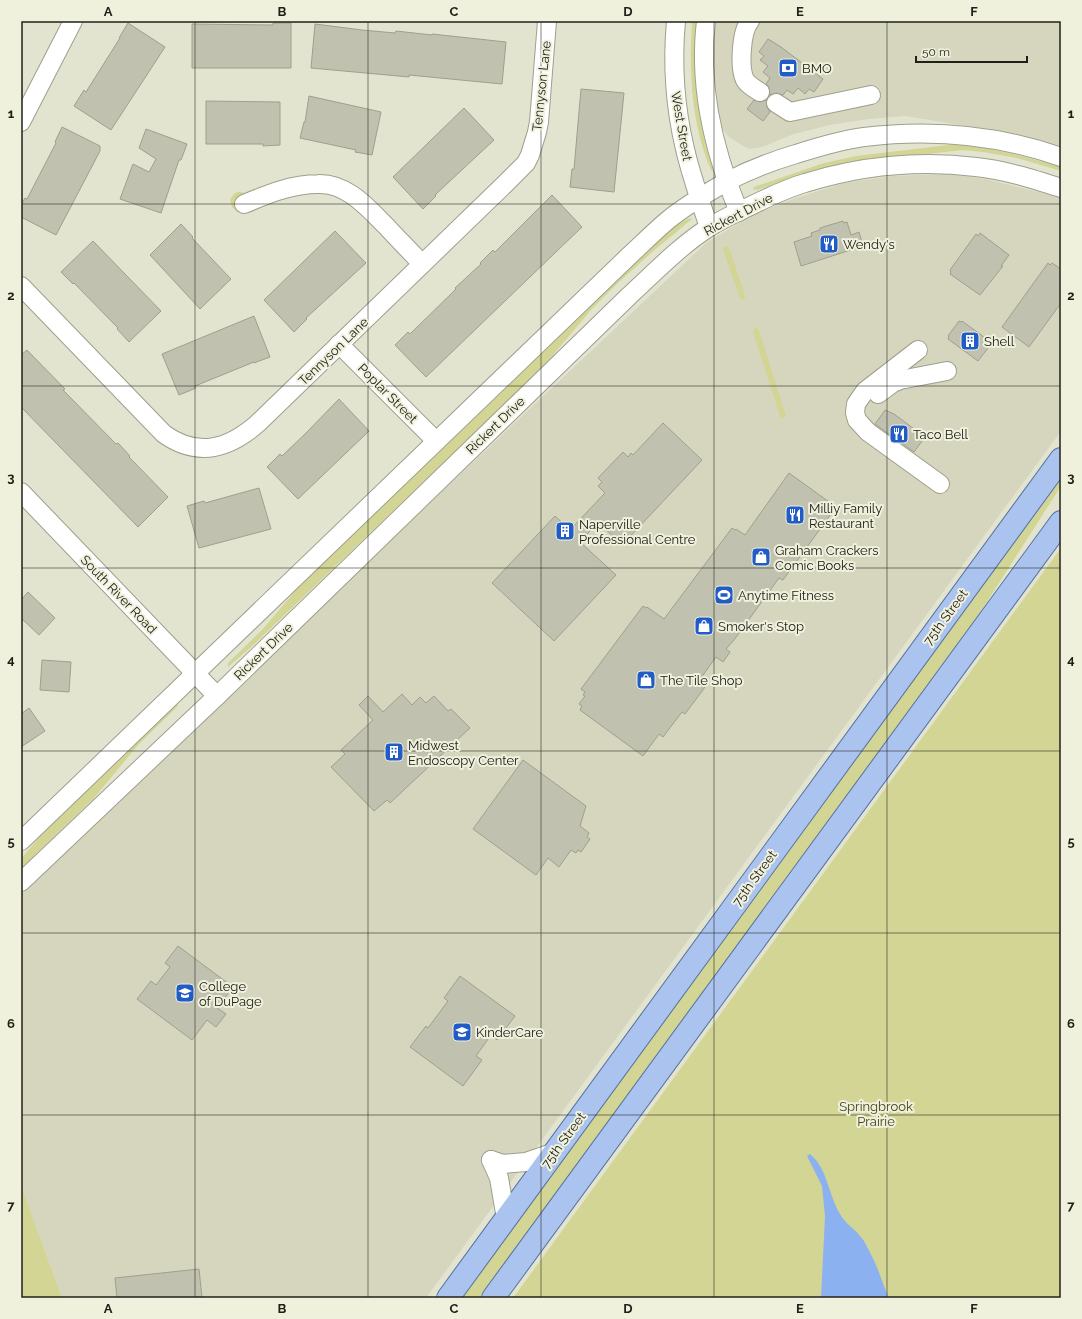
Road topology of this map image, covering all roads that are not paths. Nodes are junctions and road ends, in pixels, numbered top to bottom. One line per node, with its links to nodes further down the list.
1 (73, 21): 9 (street)
2 (547, 21): 17 (street, Tennyson Lane)
3 (676, 21): 13 (street, West Street)
4 (706, 21): 11 (street)
5 (750, 21): 6 (street)
6 (760, 92)
7 (871, 95): 8 (street)
8 (776, 103)
9 (21, 122)
10 (1061, 157): 11 (street)
11 (726, 182): 13 (street); 15 (street)
12 (1061, 188): 15 (street, Rickert Drive)
13 (699, 199): 16 (street, West Street); 23 (street)
14 (244, 204): 17 (street)
15 (738, 212): 16 (street, Rickert Drive)
16 (709, 227): 29 (street, Rickert Drive)
17 (422, 264): 19 (street, Tennyson Lane)
18 (21, 286): 19 (street, Tennyson Lane)
19 (339, 344): 23 (street, Poplar Street)
20 (918, 350): 22 (street)
21 (946, 371): 22 (street)
22 (861, 426): 25 (street)
23 (436, 442): 28 (street)
24 (1061, 459): 32 (main road, 75th Street)
25 (940, 484)
26 (21, 492): 28 (street, South River Road)
27 (1061, 522): 35 (main road)
28 (194, 673): 29 (street, South River Road); 30 (street)
29 (217, 696): 31 (street, Rickert Drive)
30 (21, 841)
31 (21, 882)
32 (555, 1152): 33 (main road, 75th Street); 33 (street)
33 (506, 1219): 34 (main road, 75th Street)
34 (448, 1298)
35 (492, 1298)

